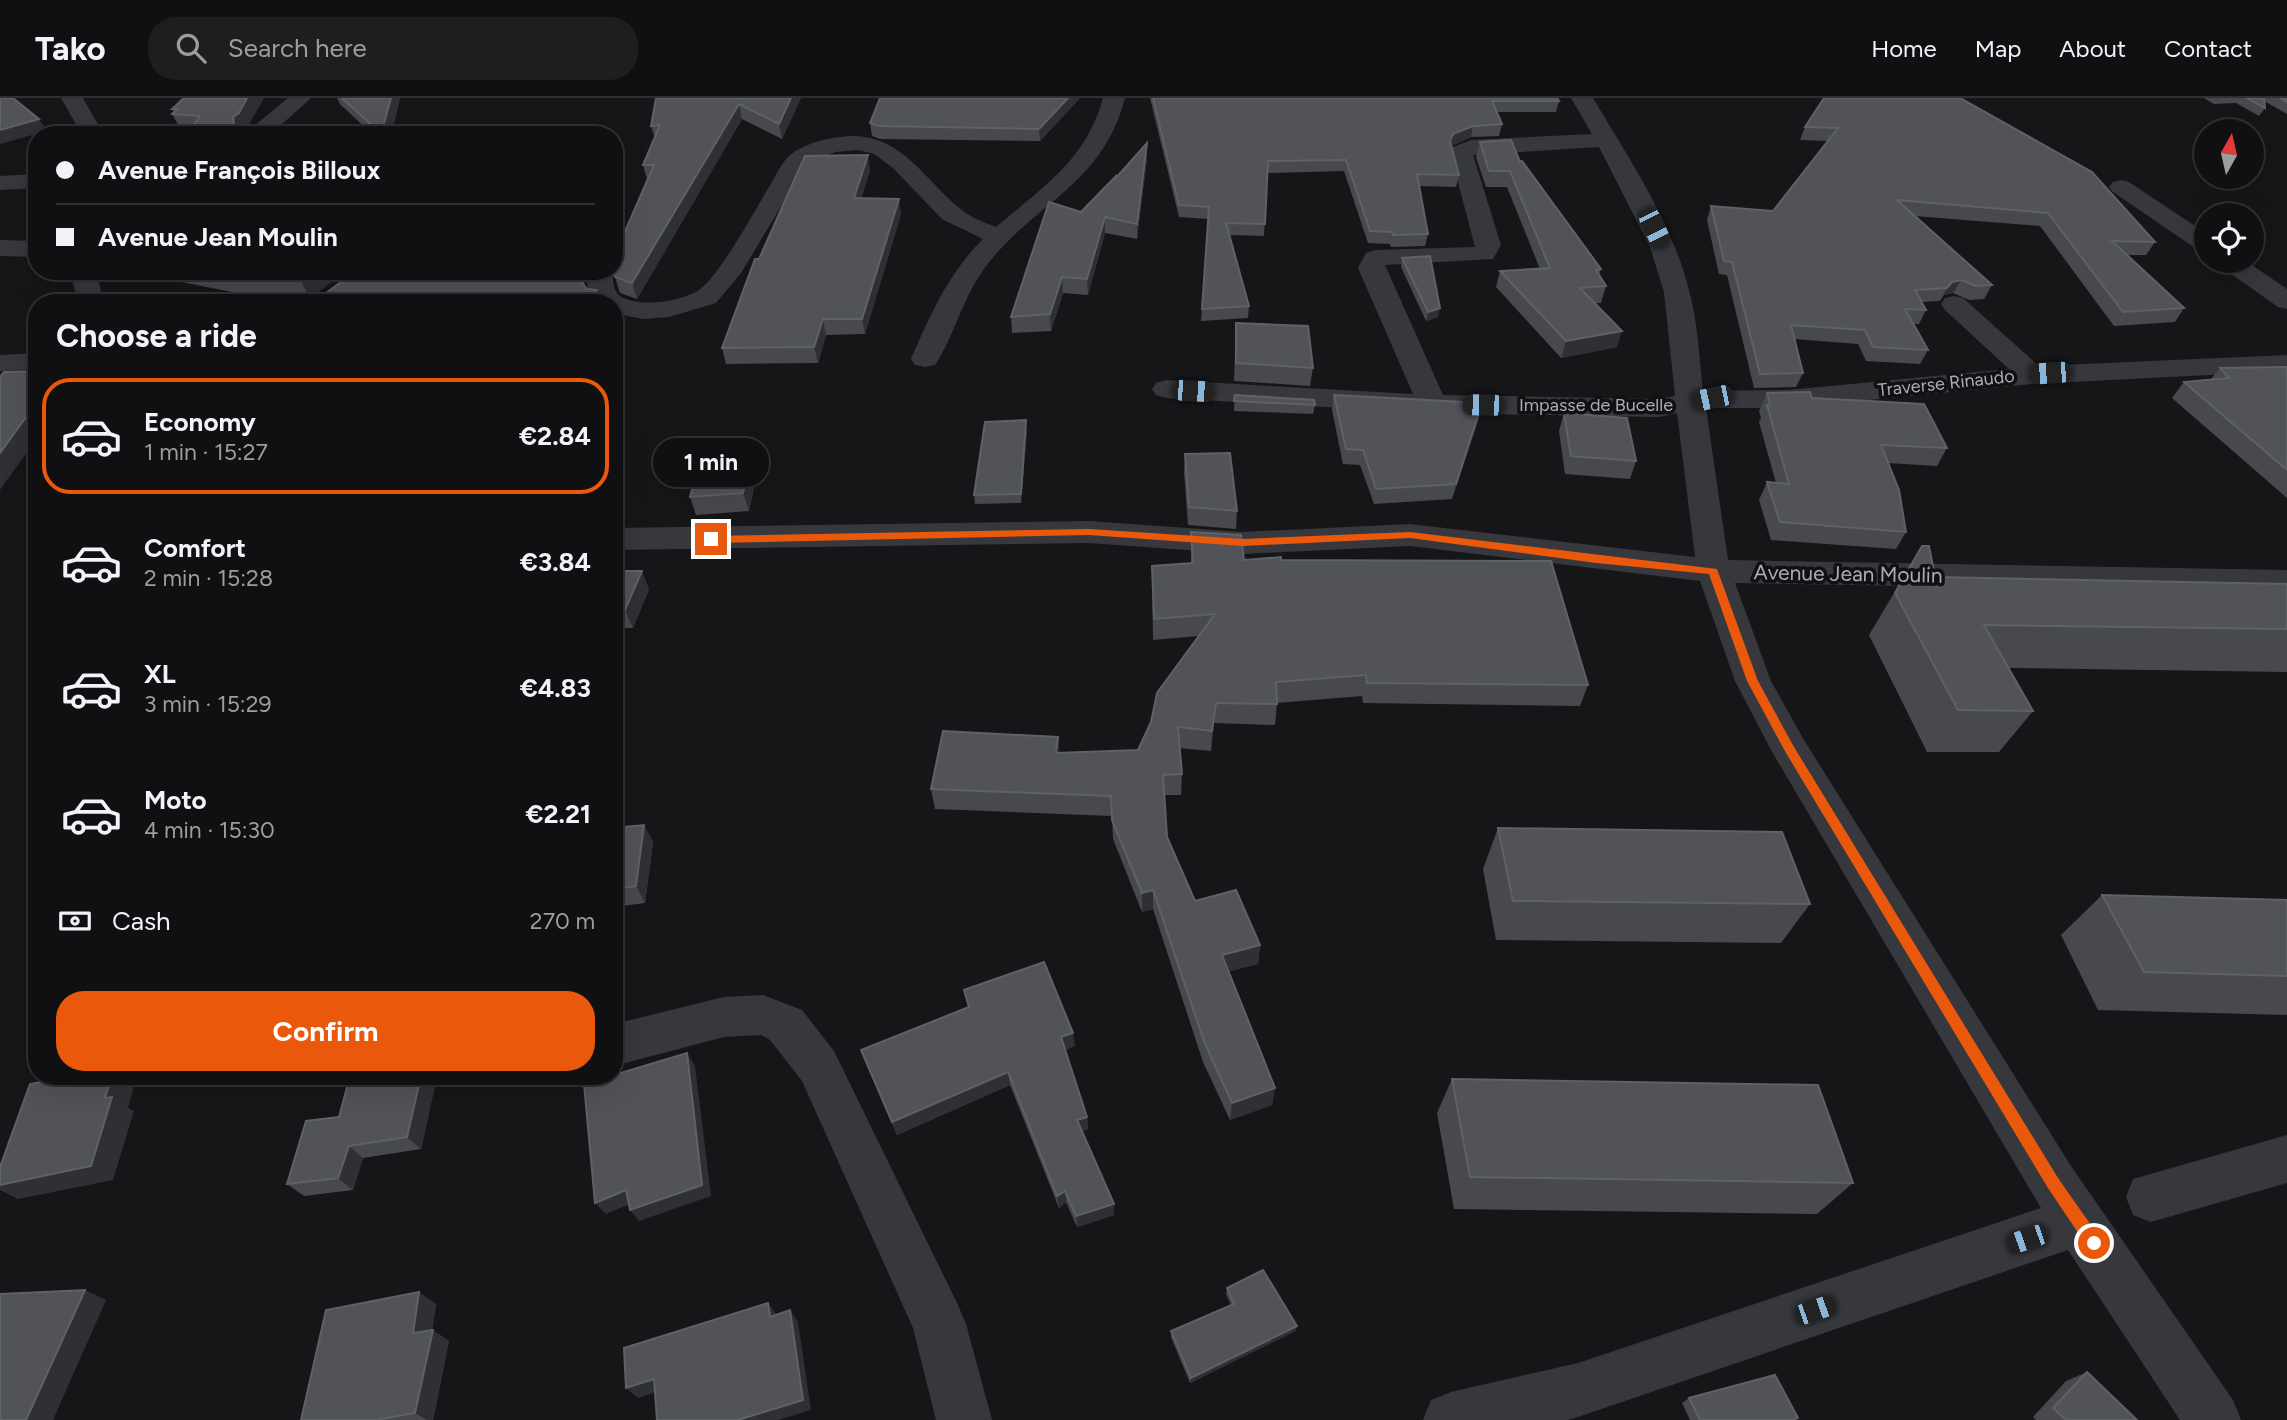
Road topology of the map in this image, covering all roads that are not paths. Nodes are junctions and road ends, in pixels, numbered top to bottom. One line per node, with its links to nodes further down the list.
1 (72, 98): 5 (street)
2 (300, 98): 6 (street)
3 (1114, 98): 12 (street)
4 (1582, 98): 7 (street)
5 (88, 126)
6 (269, 126)
7 (1606, 140): 25 (street); 26 (street)
8 (28, 181): 9 (street)
9 (0, 183)
10 (2121, 187): 11 (street)
11 (2194, 236)
12 (999, 237): 18 (street); 19 (street)
13 (0, 248): 14 (street)
14 (28, 249)
15 (2246, 273): 16 (street)
16 (2287, 301)
17 (1954, 304): 23 (street)
18 (623, 306)
19 (925, 359)
20 (28, 361): 21 (street)
21 (0, 363)
22 (2287, 363): 23 (street, Traverse Rinaudo)
23 (2032, 375): 25 (street, Traverse Rinaudo)
24 (1166, 389): 26 (street, Impasse de Bucelle)
25 (1690, 403): 26 (street, Impasse de Bucelle); 28 (street)
26 (1432, 404)
27 (623, 539): 28 (street, Avenue Jean Moulin)
28 (1714, 571): 29 (street, Avenue Jean Moulin); 33 (street)
29 (2287, 581)
30 (623, 1043): 34 (street)
31 (2287, 1159): 32 (street)
32 (2151, 1197)
33 (2080, 1221): 35 (street); 36 (street)
34 (964, 1420)
35 (1451, 1420)
36 (2213, 1420)

